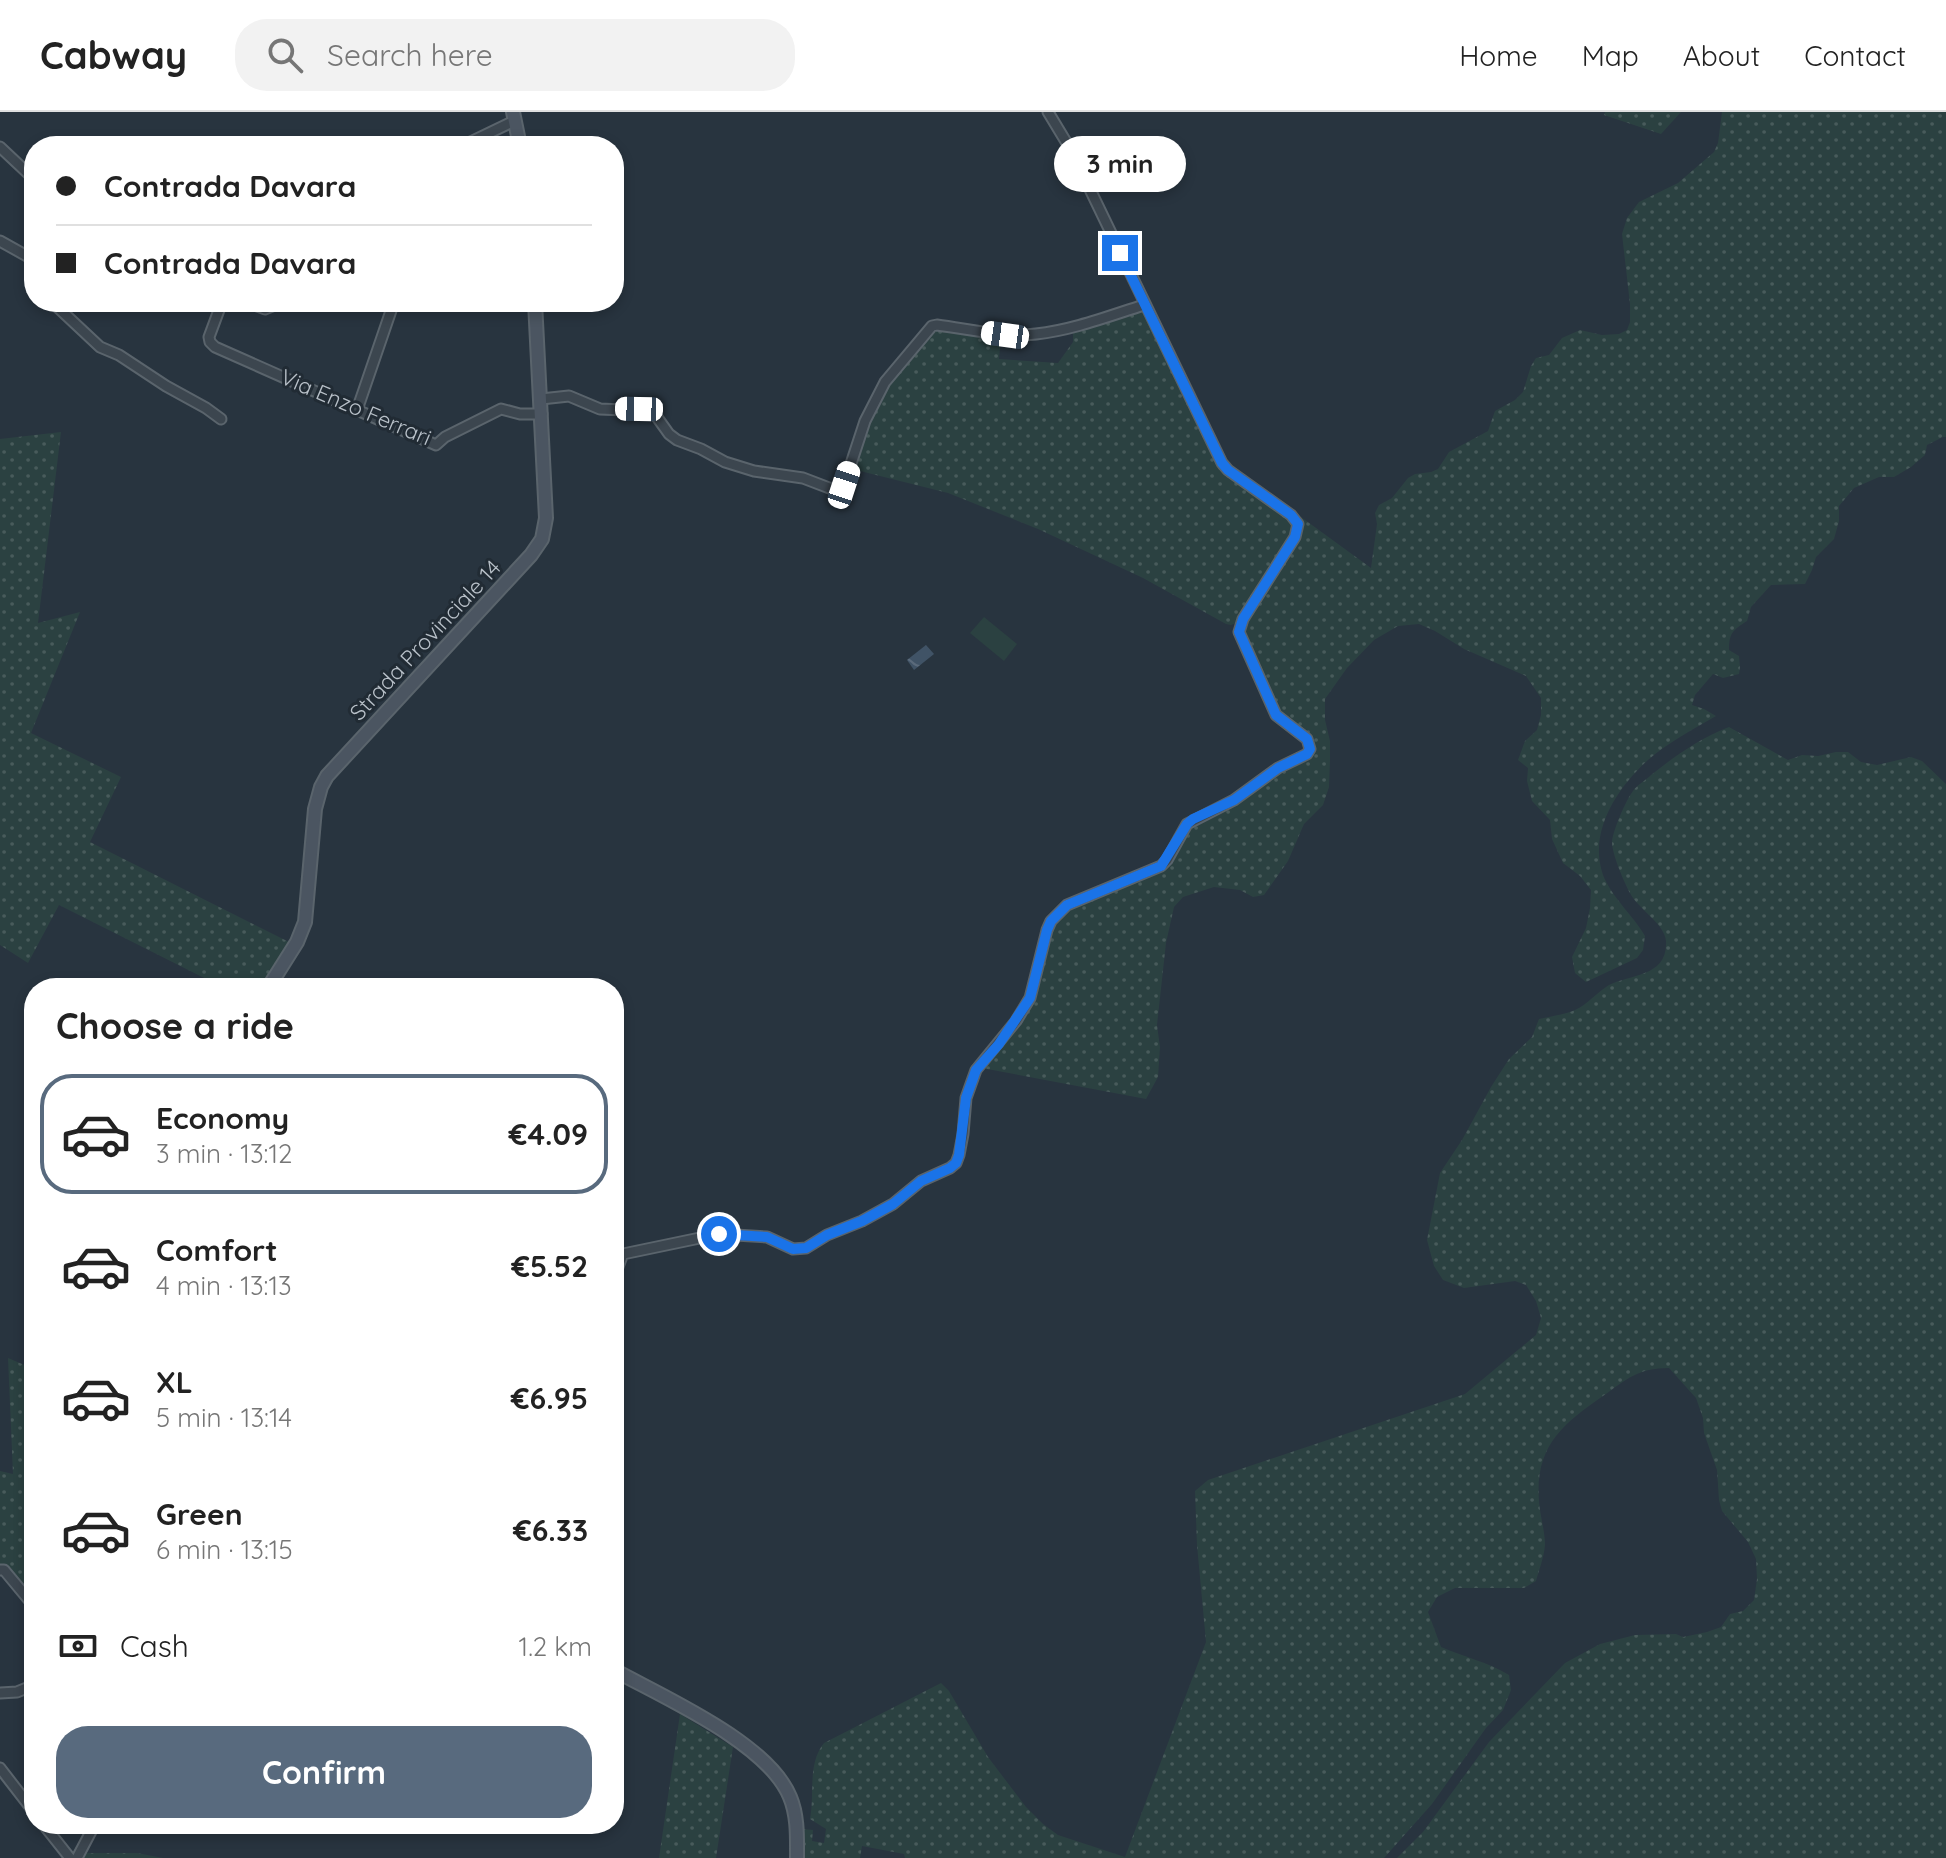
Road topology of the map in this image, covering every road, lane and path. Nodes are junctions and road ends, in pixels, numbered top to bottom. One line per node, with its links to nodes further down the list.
1 (1048, 112): 8 (street)
2 (514, 117): 3 (street)
3 (480, 136)
4 (0, 147): 5 (street)
5 (24, 170)
6 (0, 241): 7 (street)
7 (24, 254)
8 (1144, 305): 13 (street); 18 (street)
9 (63, 312): 16 (street)
10 (218, 312): 14 (street, Via Enzo Ferrari)
11 (391, 312): 14 (street)
12 (536, 312): 13 (main road, Strada Provinciale 14)
13 (541, 399): 15 (main road, Strada Provinciale 14)
14 (357, 410): 15 (street, Via Enzo Ferrari)
15 (542, 414): 17 (main road, Strada Provinciale 14)
16 (221, 419)
17 (274, 978)
18 (624, 1254)
19 (0, 1570): 20 (street)
20 (24, 1594)
21 (624, 1676): 30 (main road)
22 (24, 1689): 23 (street)
23 (0, 1693)
24 (0, 1768): 25 (street)
25 (24, 1799)
26 (51, 1834): 28 (street)
27 (90, 1834): 29 (street)
28 (70, 1858)
29 (77, 1858)
30 (797, 1858)

